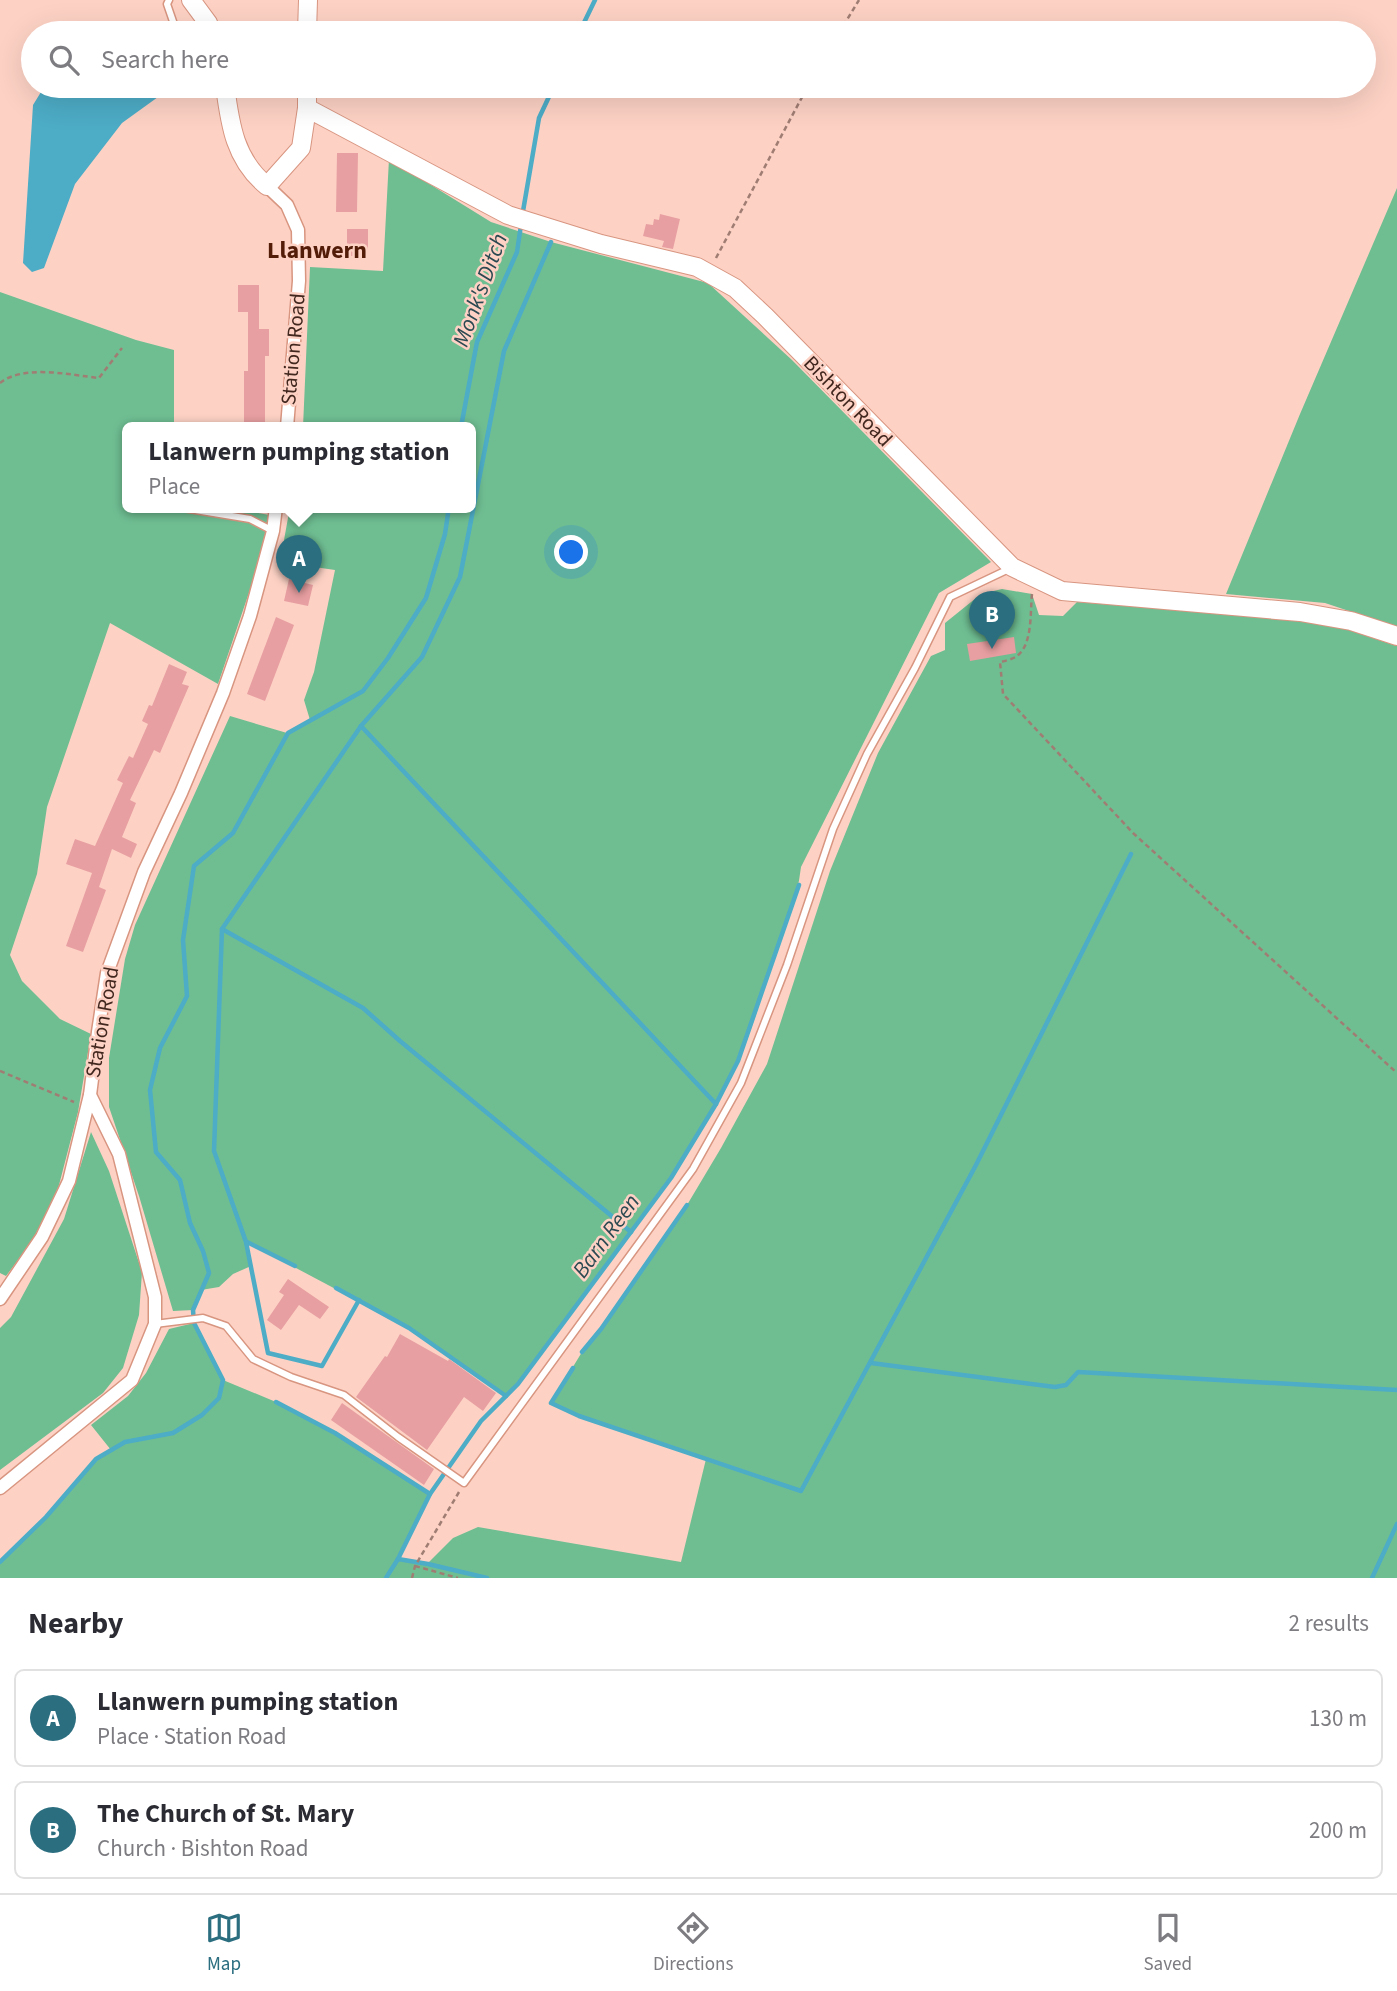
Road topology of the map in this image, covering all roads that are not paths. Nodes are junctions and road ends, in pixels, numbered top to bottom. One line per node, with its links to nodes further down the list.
1 (169, 0): 4 (lane)
2 (191, 0): 5 (street)
3 (307, 0): 6 (street)
4 (173, 21)
5 (207, 21)
6 (307, 21)
7 (227, 98): 10 (street)
8 (307, 98): 9 (street)
9 (307, 108): 10 (street); 15 (street, Bishton Road)
10 (267, 186): 11 (street, Station Road)
11 (287, 422)
12 (214, 513): 14 (lane)
13 (275, 513): 14 (street, Station Road)
14 (273, 531): 17 (street, Station Road)
15 (1012, 568): 16 (street, Bishton Road); 19 (lane)
16 (1397, 636)
17 (88, 1101): 18 (street); 19 (street, Station Road)
18 (0, 1298)
19 (155, 1324): 20 (street, Station Road)
20 (0, 1488)

